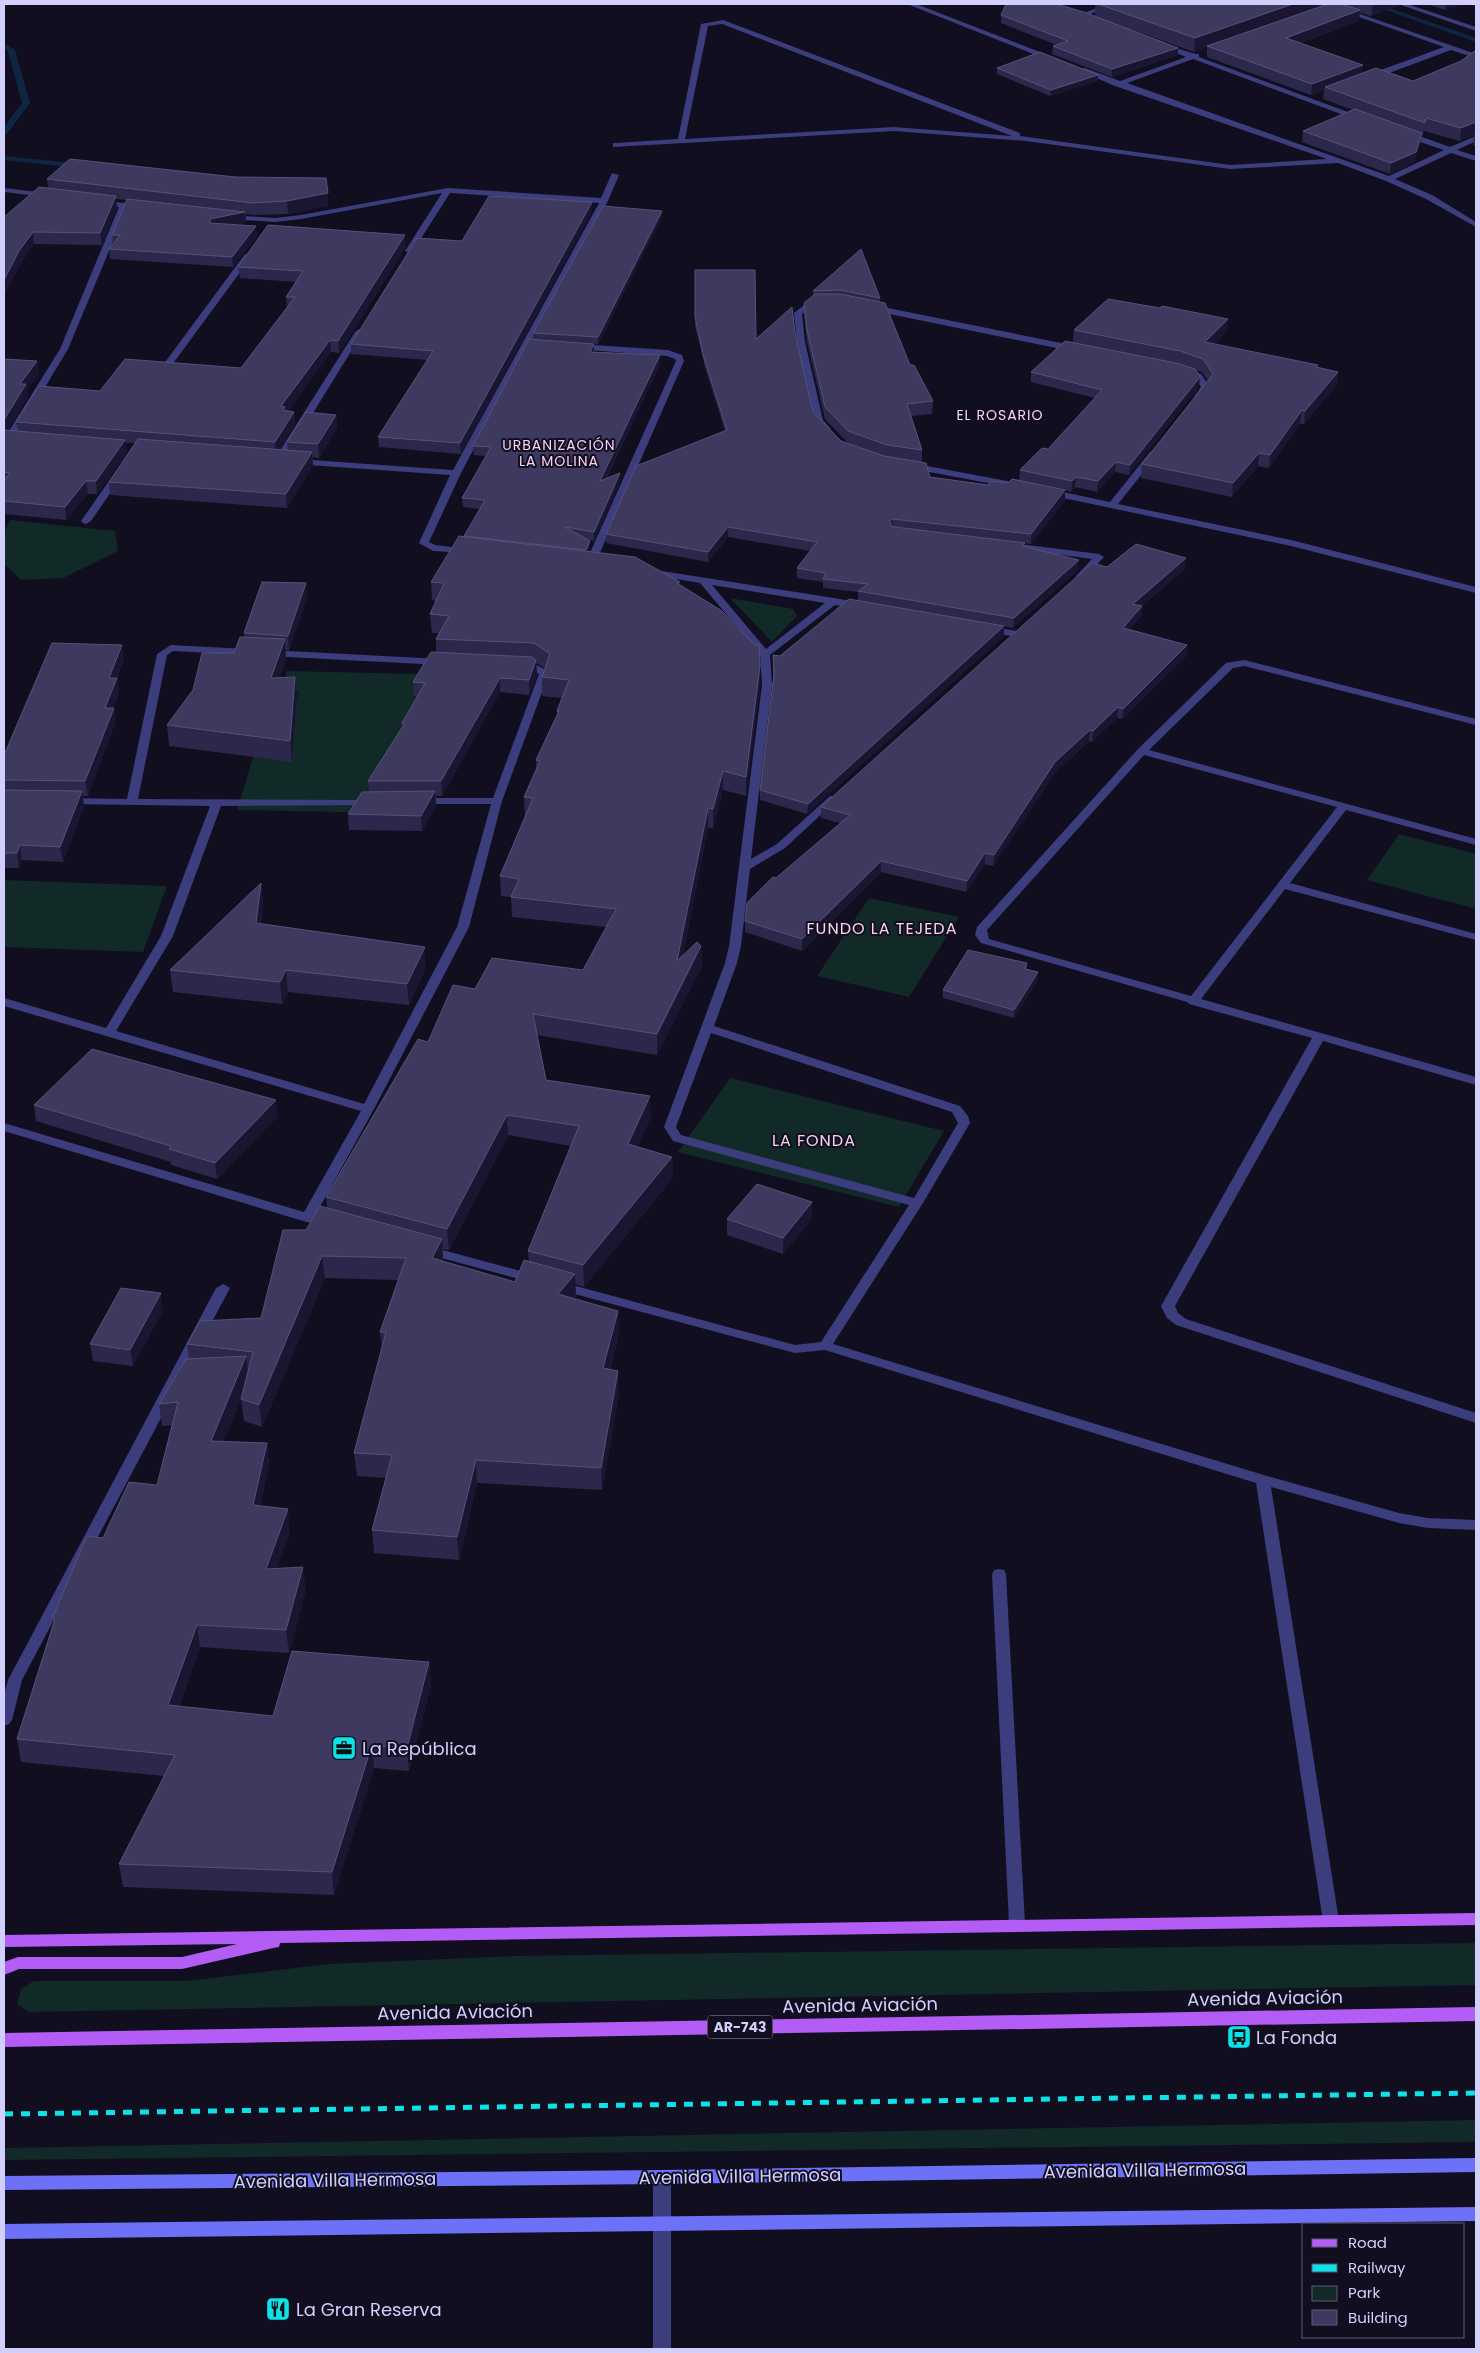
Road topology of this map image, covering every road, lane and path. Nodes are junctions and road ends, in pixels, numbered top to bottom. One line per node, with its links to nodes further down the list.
1 (910, 4): 16 (street)
2 (1113, 4): 8 (street)
3 (1325, 4): 5 (street)
4 (1401, 4): 10 (street)
5 (1334, 7): 7 (street); 12 (street)
6 (1072, 13): 8 (street)
7 (1317, 13)
8 (1080, 16): 9 (street)
9 (1097, 22)
10 (1476, 28)
11 (1158, 44): 15 (street)
12 (1449, 48): 14 (street); 20 (street)
13 (1210, 51): 15 (street)
14 (1476, 56)
15 (1193, 57): 21 (street); 23 (street)
16 (1064, 63)
17 (4, 64): 19 (street)
18 (1073, 66): 21 (street)
19 (4, 69)
20 (1365, 79)
21 (1118, 84): 32 (street)
22 (1318, 96): 23 (street)
23 (1309, 100): 24 (street)
24 (1366, 120)
25 (1394, 130): 30 (street)
26 (1026, 139): 27 (street); 27 (street); 32 (street)
27 (681, 141): 29 (street)
28 (1474, 141): 30 (street)
29 (616, 145)
30 (1450, 150): 31 (street); 34 (street)
31 (1476, 159)
32 (1340, 161): 34 (street)
33 (616, 175): 39 (street)
34 (1389, 179): 44 (street)
35 (4, 190): 37 (street)
36 (448, 190): 39 (street); 43 (street); 47 (street)
37 (54, 196)
38 (90, 201): 40 (street)
39 (604, 201): 51 (street)
40 (124, 205): 41 (street); 57 (street)
41 (152, 208)
42 (217, 215): 43 (street)
43 (274, 220): 45 (street)
44 (1476, 225)
45 (269, 227)
46 (252, 251): 53 (street)
47 (406, 257)
48 (831, 302): 56 (street)
49 (859, 305): 52 (street)
50 (363, 325): 61 (street)
51 (525, 343): 61 (street); 66 (street)
52 (1081, 350)
53 (166, 367)
54 (1178, 369): 55 (street)
55 (1194, 402)
56 (832, 434)
57 (10, 439)
58 (1159, 446): 62 (street)
59 (902, 464): 62 (street)
60 (125, 465): 63 (street)
61 (456, 473): 65 (street)
62 (1112, 505): 70 (street)
63 (86, 521)
64 (1002, 544): 69 (street)
65 (472, 552)
66 (590, 564)
67 (637, 570): 68 (street)
68 (702, 579): 71 (street); 75 (street)
69 (1072, 584)
70 (1476, 590)
71 (834, 601): 72 (street); 75 (street)
72 (872, 608)
73 (979, 627): 74 (street)
74 (1017, 635)
75 (766, 654): 89 (street)
76 (457, 663): 84 (street)
77 (506, 665): 81 (street)
78 (1476, 722): 79 (street)
79 (1142, 751): 87 (street); 93 (street)
80 (840, 793): 89 (street)
81 (497, 800): 83 (street); 98 (street)
82 (53, 801): 84 (street)
83 (410, 801)
84 (132, 802): 86 (street)
85 (381, 802): 86 (street)
86 (217, 803): 95 (street)
87 (1344, 805): 88 (street); 90 (street)
88 (1476, 842)
89 (746, 867): 94 (street)
90 (1284, 885): 91 (street); 93 (street)
91 (1476, 937)
92 (4, 1002): 95 (street)
93 (1193, 1002): 96 (street)
94 (706, 1027): 100 (street); 100 (street)
95 (109, 1033): 98 (street)
96 (1319, 1036): 97 (street); 106 (street)
97 (1476, 1081)
98 (368, 1109): 101 (street)
99 (4, 1127): 101 (street)
100 (917, 1202): 105 (street)
101 (307, 1218): 102 (street)
102 (346, 1228)
103 (413, 1246): 105 (street)
104 (223, 1288): 110 (street)
105 (825, 1346): 107 (street)
106 (1476, 1418)
107 (1263, 1480): 108 (street); 112 (street)
108 (1476, 1525)
109 (999, 1574): 113 (street)
110 (4, 1715)
111 (1476, 1919): 112 (main road)
112 (1331, 1921): 113 (main road)
113 (1017, 1924): 114 (main road)
114 (298, 1936): 115 (main road); 116 (main road)
115 (4, 1941)
116 (4, 1969)
117 (1476, 2014): 118 (main road, Avenida Aviación / AR-743)
118 (6, 2038)
119 (1476, 2165): 120 (main road, Avenida Villa Hermosa)
120 (662, 2177): 121 (main road, Avenida Villa Hermosa); 123 (street)
121 (4, 2183)
122 (1476, 2214): 123 (main road)
123 (663, 2224): 124 (main road); 125 (street)
124 (4, 2232)
125 (662, 2349)

